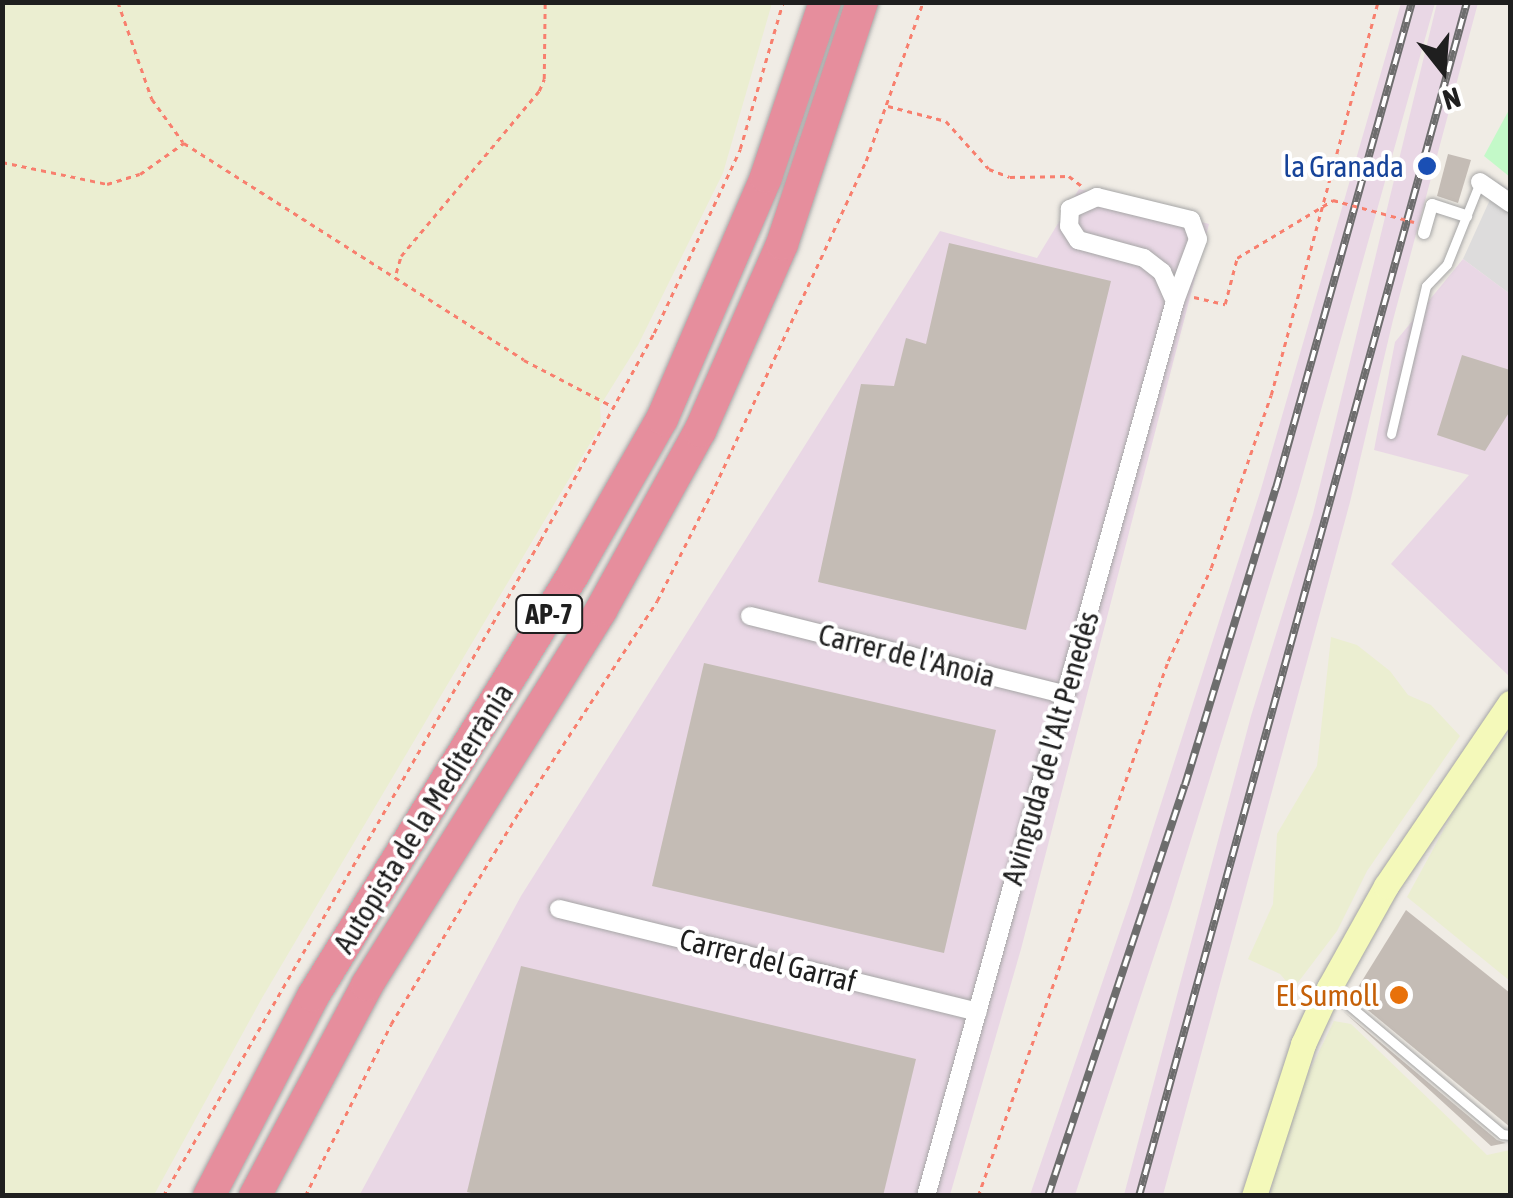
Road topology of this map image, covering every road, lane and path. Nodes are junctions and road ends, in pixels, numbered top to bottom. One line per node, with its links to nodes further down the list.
1 (118, 2): 9 (path)
2 (545, 2): 16 (path)
3 (783, 2): 18 (path)
4 (826, 2): 29 (highway, Autopista de la Mediterrània / AP-7)
5 (862, 2): 30 (highway, Autopista de la Mediterrània / AP-7)
6 (922, 2): 8 (path)
7 (1378, 2): 33 (path)
8 (886, 106): 12 (path); 31 (path)
9 (184, 143): 10 (path); 16 (path)
10 (2, 162)
11 (1480, 182): 13 (street); 14 (lane)
12 (1097, 196): 17 (street, Avinguda de l'Alt Penedès); 17 (street)
13 (1510, 203)
14 (1466, 216): 15 (street); 19 (lane)
15 (1419, 228): 17 (path, bridge)
16 (395, 274): 18 (path)
17 (1176, 297): 21 (street, Avinguda de l'Alt Penedès)
18 (613, 406): 28 (path)
19 (1391, 434)
20 (750, 616): 21 (street, Carrer de l'Anoia)
21 (1064, 694): 25 (street, Avinguda de l'Alt Penedès)
22 (1510, 703): 24 (main road)
23 (558, 910): 25 (street, Carrer del Garraf)
24 (1329, 988): 26 (lane); 27 (main road)
25 (976, 1012): 32 (street, Avinguda de l'Alt Penedès)
26 (1510, 1134)
27 (1270, 1145): 34 (main road); 35 (main road)
28 (163, 1196)
29 (209, 1196)
30 (255, 1196)
31 (305, 1196)
32 (926, 1196)
33 (978, 1196)
34 (1254, 1196)
35 (1263, 1196)

